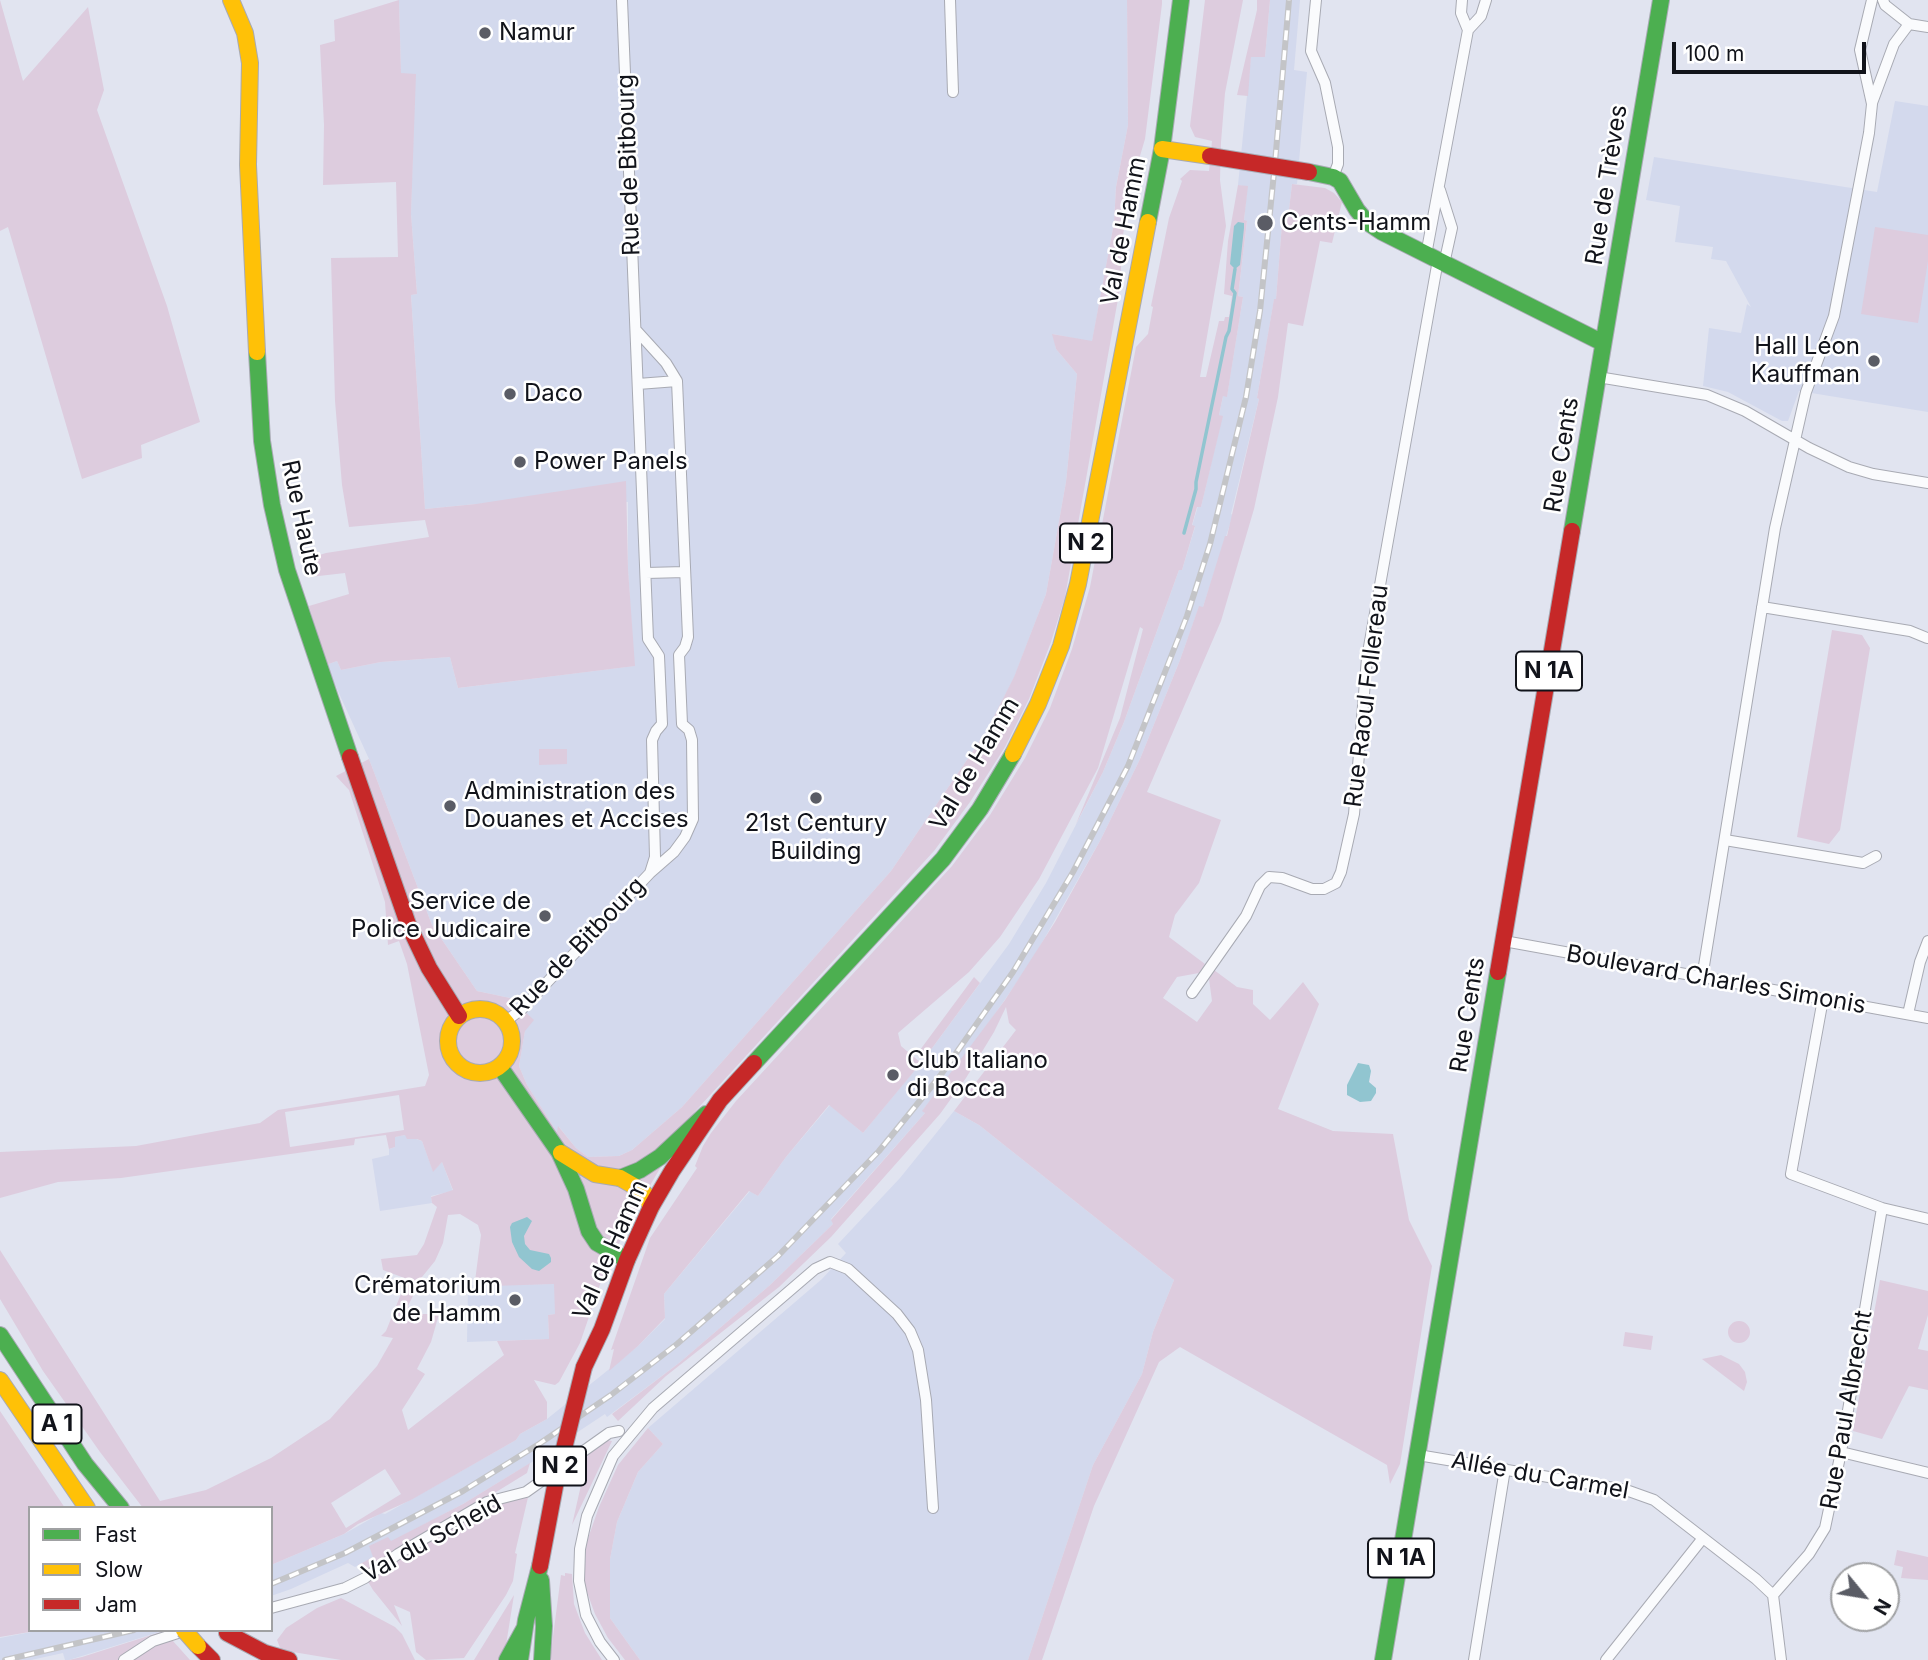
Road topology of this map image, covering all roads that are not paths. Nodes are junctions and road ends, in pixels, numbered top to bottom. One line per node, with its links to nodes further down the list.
1 (232, 0): 48 (main road, Rue Haute)
2 (622, 0): 20 (street, Rue de Bitbourg)
3 (950, 0): 14 (street)
4 (1181, 0): 16 (main road, Val de Hamm / N 2)
5 (1316, 0): 17 (street)
6 (1462, 0): 13 (street, Rue Raoul Follereau)
7 (1486, 0): 13 (street, Rue Raoul Follereau)
8 (1661, 0): 21 (main road, Rue de Trèves / N 1A)
9 (1872, 0): 15 (street)
10 (1882, 0): 11 (street)
11 (1909, 24): 12 (street); 15 (street)
12 (1928, 27)
13 (1468, 30): 18 (street, Rue Raoul Follereau)
14 (953, 92)
15 (1872, 104): 25 (street)
16 (1162, 149): 17 (main road, bridge); 52 (main road, Val de Hamm / N 2)
17 (1334, 177): 19 (main road)
18 (1440, 190): 19 (street, Rue Raoul Follereau); 19 (street, Rue Raoul Follereau)
19 (1436, 260): 21 (main road); 45 (street, Rue Raoul Follereau)
20 (636, 330): 23 (street); 24 (street, Rue de Bitbourg)
21 (1603, 343): 22 (main road, Rue de Trèves / N 1A)
22 (1598, 377): 25 (street); 42 (main road, Rue Cents / N 1A)
23 (677, 381): 24 (street); 27 (street)
24 (638, 384): 28 (street, Rue de Bitbourg)
25 (1795, 439): 26 (street); 29 (street)
26 (1928, 483)
27 (685, 572): 28 (street); 31 (street)
28 (646, 573): 32 (street, Rue de Bitbourg)
29 (1762, 607): 30 (street); 39 (street)
30 (1927, 638)
31 (679, 655): 32 (street); 33 (street)
32 (659, 656): 34 (street, Rue de Bitbourg)
33 (680, 688): 34 (street); 36 (street)
34 (660, 690): 35 (street, Rue de Bitbourg)
35 (662, 724): 36 (street); 38 (street, Rue de Bitbourg)
36 (682, 724): 37 (street)
37 (693, 819): 38 (street); 41 (street, Rue de Bitbourg)
38 (656, 820): 41 (street, Rue de Bitbourg)
39 (1725, 840): 40 (street); 44 (street)
40 (1876, 856)
41 (650, 873): 50 (street, Rue de Bitbourg)
42 (1504, 941): 44 (street, Boulevard Charles Simonis); 63 (main road, Rue Cents / N 1A)
43 (1928, 941): 47 (street)
44 (1702, 978): 46 (street, Boulevard Charles Simonis)
45 (1192, 993)
46 (1823, 999): 47 (street, Boulevard Charles Simonis); 56 (street)
47 (1908, 1014): 49 (street, Boulevard Charles Simonis)
48 (459, 1016): 50 (main road); 51 (main road)
49 (1928, 1018)
50 (506, 1021): 51 (main road)
51 (500, 1067): 53 (main road)
52 (720, 1100): 54 (main road); 55 (main road, Val de Hamm / N 2)
53 (559, 1152): 54 (main road); 58 (main road)
54 (620, 1178): 55 (main road)
55 (651, 1207): 58 (main road, Val de Hamm / N 2)
56 (1882, 1208): 57 (street); 62 (street, Rue Paul Albrecht)
57 (1928, 1219)
58 (626, 1259): 70 (main road, Val de Hamm / N 2, bridge)
59 (0, 1335): 67 (main road, A 1)
60 (0, 1380): 66 (main road, A 1)
61 (619, 1431): 72 (street, Val du Scheid)
62 (1841, 1452): 65 (street); 71 (street, Rue Paul Albrecht)
63 (1418, 1455): 64 (street, Allée du Carmel); 87 (main road, Rue Cents / N 1A)
64 (1505, 1469): 69 (street, Allée du Carmel); 88 (street)
65 (1928, 1473)
66 (86, 1506)
67 (119, 1506)
68 (933, 1508): 86 (street)
69 (1703, 1538): 71 (street, Allée du Carmel); 89 (street)
70 (540, 1566): 73 (main road, Val de Hamm / N 2); 85 (main road, Val de Hamm / N 2)
71 (1773, 1595): 90 (street)
72 (273, 1607)
73 (524, 1629): 83 (main road); 84 (main road, Val de Hamm / N 2)
74 (180, 1632): 79 (street)
75 (187, 1632): 78 (main road, bridge)
76 (227, 1632): 81 (main road)
77 (228, 1632): 82 (main road)
78 (202, 1653): 80 (main road)
79 (124, 1660)
80 (212, 1660)
81 (252, 1660)
82 (289, 1660)
83 (507, 1660)
84 (520, 1660)
85 (541, 1660)
86 (614, 1660)
87 (1383, 1660)
88 (1474, 1660)
89 (1606, 1660)
90 (1782, 1660)

